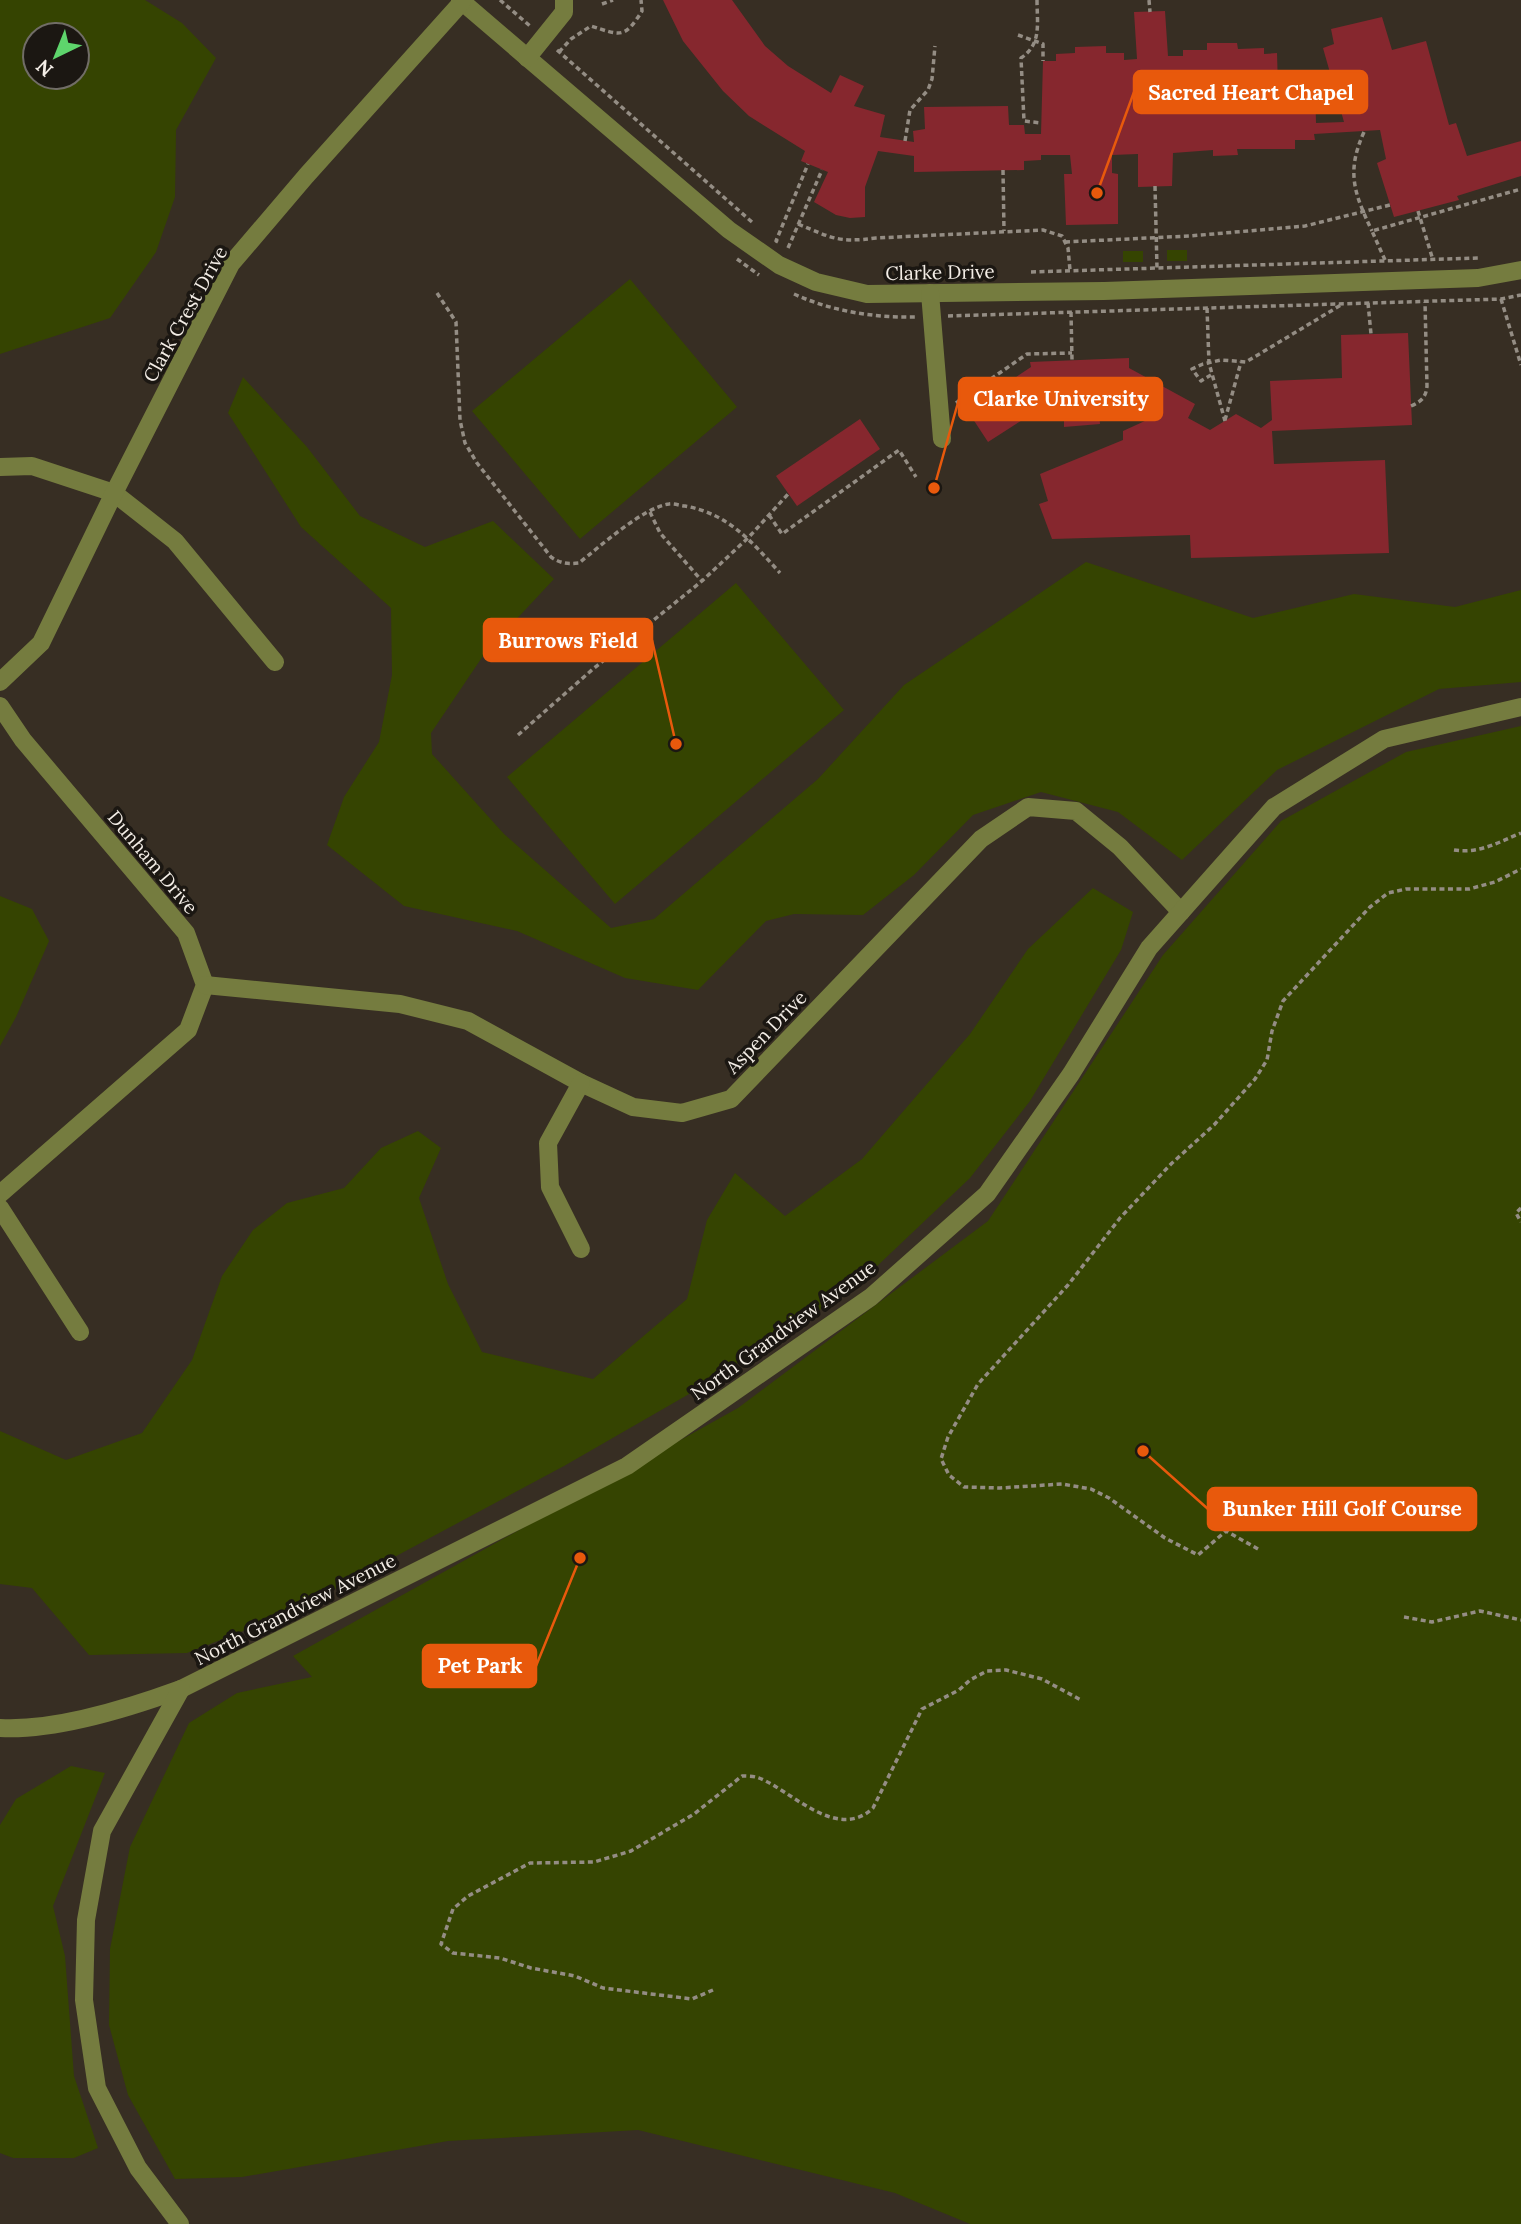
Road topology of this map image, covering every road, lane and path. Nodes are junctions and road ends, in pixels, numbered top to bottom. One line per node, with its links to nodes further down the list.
1 (500, 0): 11 (path)
2 (564, 0): 11 (street)
3 (613, 0): 8 (path)
4 (641, 0): 14 (path)
5 (1037, 0): 12 (path)
6 (1149, 0): 9 (path)
7 (461, 1): 15 (street, Clarke Drive); 72 (street, Clark Crest Drive)
8 (602, 4)
9 (1150, 12)
10 (1018, 35): 12 (path)
11 (543, 38): 14 (path); 15 (street)
12 (1035, 41): 16 (path); 17 (path)
13 (934, 46): 19 (path)
14 (559, 52): 30 (path)
15 (527, 58): 49 (street, Clarke Drive)
16 (1043, 61)
17 (1041, 122)
18 (1364, 132): 26 (path)
19 (905, 141)
20 (808, 164): 35 (path)
21 (822, 170): 29 (path)
22 (1003, 170): 32 (path)
23 (1155, 187): 34 (path)
24 (1521, 189): 28 (path)
25 (1390, 205): 26 (path)
26 (1363, 211): 31 (path); 34 (path)
27 (1418, 211): 28 (path)
28 (1420, 217): 31 (path); 39 (path)
29 (798, 224): 32 (path); 35 (path)
30 (759, 228)
31 (1372, 231): 40 (path)
32 (1004, 232): 36 (path)
33 (768, 234): 35 (path)
34 (1156, 237): 36 (path); 41 (path)
35 (776, 240)
36 (1065, 242): 42 (path)
37 (1489, 256): 39 (path)
38 (734, 257): 45 (path)
39 (1433, 260): 40 (path)
40 (1385, 261): 41 (path)
41 (1157, 268): 42 (path); 46 (path)
42 (1070, 270): 44 (path)
43 (1521, 270): 46 (street, Clarke Drive)
44 (1031, 272)
45 (762, 277)
46 (1158, 290): 49 (street, Clarke Drive); 56 (path)
47 (791, 292): 58 (path)
48 (437, 293): 73 (path)
49 (930, 293): 58 (street)
50 (1521, 295): 51 (path)
51 (1501, 299): 52 (path); 64 (path)
52 (1425, 302): 53 (path); 66 (path)
53 (1368, 303): 54 (path); 59 (path)
54 (1342, 304): 55 (path); 62 (path)
55 (1207, 308): 56 (path); 63 (path)
56 (1158, 309): 57 (path)
57 (1071, 312): 58 (path); 60 (path)
58 (932, 316): 67 (street)
59 (1371, 334)
60 (1072, 353): 61 (path); 67 (path)
61 (1072, 360)
62 (1241, 362): 63 (path); 65 (path)
63 (1209, 363): 65 (path); 65 (path)
64 (1521, 365)
65 (1211, 375)
66 (1411, 406)
67 (940, 414): 68 (street)
68 (942, 439)
69 (0, 467): 72 (street)
70 (916, 477): 74 (path)
71 (789, 493): 74 (path)
72 (114, 494): 78 (street); 79 (street, Clark Crest Drive)
73 (650, 512): 75 (path); 77 (path)
74 (769, 515): 75 (path)
75 (749, 537): 76 (path); 77 (path)
76 (780, 573)
77 (702, 581): 82 (path)
78 (275, 662)
79 (0, 682)
80 (0, 706): 87 (street, Dunham Drive)
81 (1521, 707): 86 (street, North Grandview Avenue)
82 (518, 735)
83 (1521, 833): 84 (path)
84 (1454, 850)
85 (1521, 869): 96 (path)
86 (1181, 912): 88 (street, Aspen Drive); 100 (street, North Grandview Avenue)
87 (205, 985): 88 (street, Aspen Drive); 89 (street)
88 (581, 1083): 93 (street)
89 (0, 1194)
90 (0, 1208): 94 (street)
91 (1521, 1208): 92 (path)
92 (1521, 1222)
93 (580, 1249)
94 (80, 1332)
95 (1226, 1518): 96 (path)
96 (1226, 1531): 97 (path)
97 (1258, 1549)
98 (1404, 1617): 99 (path)
99 (1521, 1620)
100 (181, 1689): 102 (street, North Grandview Avenue); 104 (street, North Grandview Avenue)
101 (1081, 1700): 103 (path)
102 (0, 1728)
103 (713, 1990)
104 (180, 2224)

